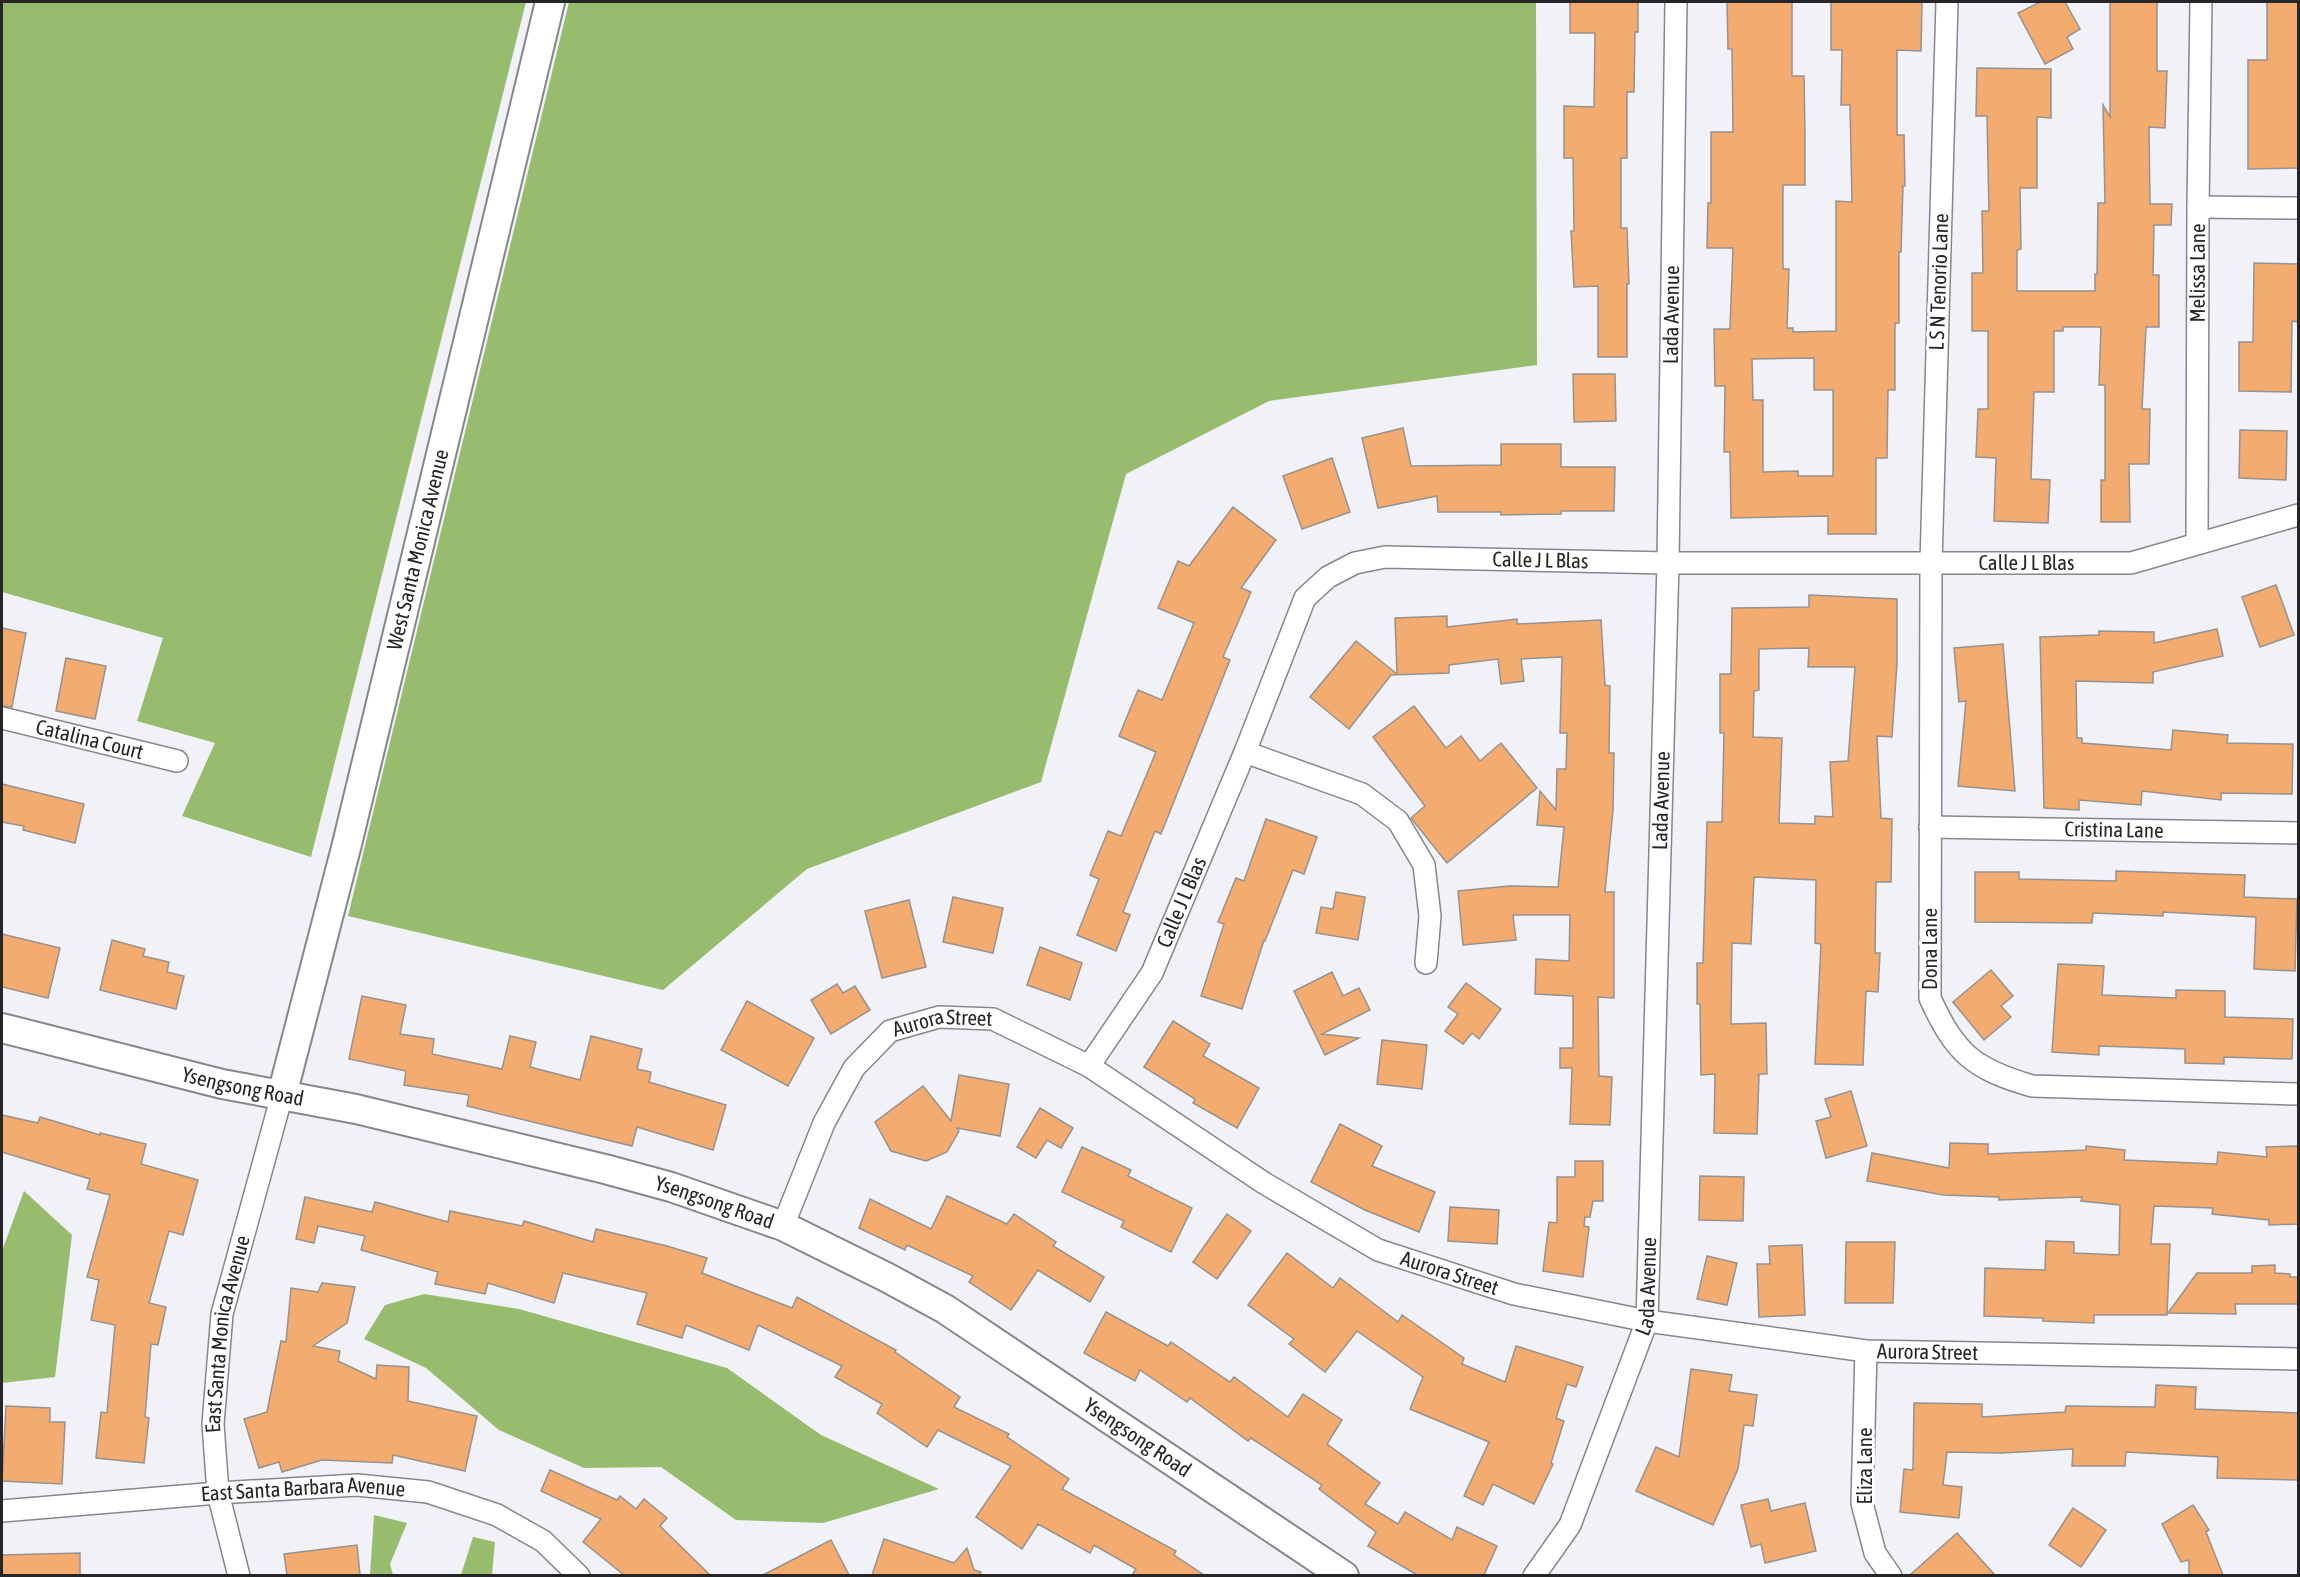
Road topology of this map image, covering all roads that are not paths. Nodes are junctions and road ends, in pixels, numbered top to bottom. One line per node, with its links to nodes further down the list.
1 (550, 2): 20 (main road, West Santa Monica Avenue)
2 (1676, 2): 9 (street, Lada Avenue)
3 (1947, 2): 10 (street, L S N Tenorio Lane)
4 (2202, 2): 5 (street, Melissa Lane)
5 (2198, 207): 6 (street); 8 (street, Melissa Lane)
6 (2298, 208)
7 (2298, 514): 8 (street, Calle J L Blas)
8 (2197, 543): 10 (street, Calle J L Blas)
9 (1668, 563): 10 (street, Calle J L Blas); 12 (street, Calle J L Blas); 22 (street, Lada Avenue)
10 (1931, 563): 14 (street, Dona Lane)
11 (2, 718): 13 (street, Catalina Court)
12 (1245, 752): 16 (street); 18 (street, Calle J L Blas)
13 (177, 761)
14 (1930, 827): 15 (street, Cristina Lane); 19 (street, Dona Lane)
15 (2298, 833)
16 (1426, 963)
17 (2, 1028): 20 (main road, Ysengsong Road)
18 (1089, 1066): 21 (street, Aurora Street); 22 (street, Aurora Street)
19 (2298, 1094)
20 (282, 1095): 21 (main road, Ysengsong Road); 25 (street, East Santa Monica Avenue)
21 (783, 1226): 29 (main road, Ysengsong Road)
22 (1647, 1321): 23 (street, Aurora Street); 30 (street, Lada Avenue)
23 (1866, 1351): 24 (street, Aurora Street); 31 (street, Eliza Lane)
24 (2298, 1359)
25 (218, 1493): 26 (street, East Santa Barbara Avenue); 27 (street, East Santa Monica Avenue); 28 (street, East Santa Barbara Avenue)
26 (2, 1511)
27 (239, 1575)
28 (579, 1575)
29 (1344, 1575)
30 (1534, 1575)
31 (1891, 1575)

